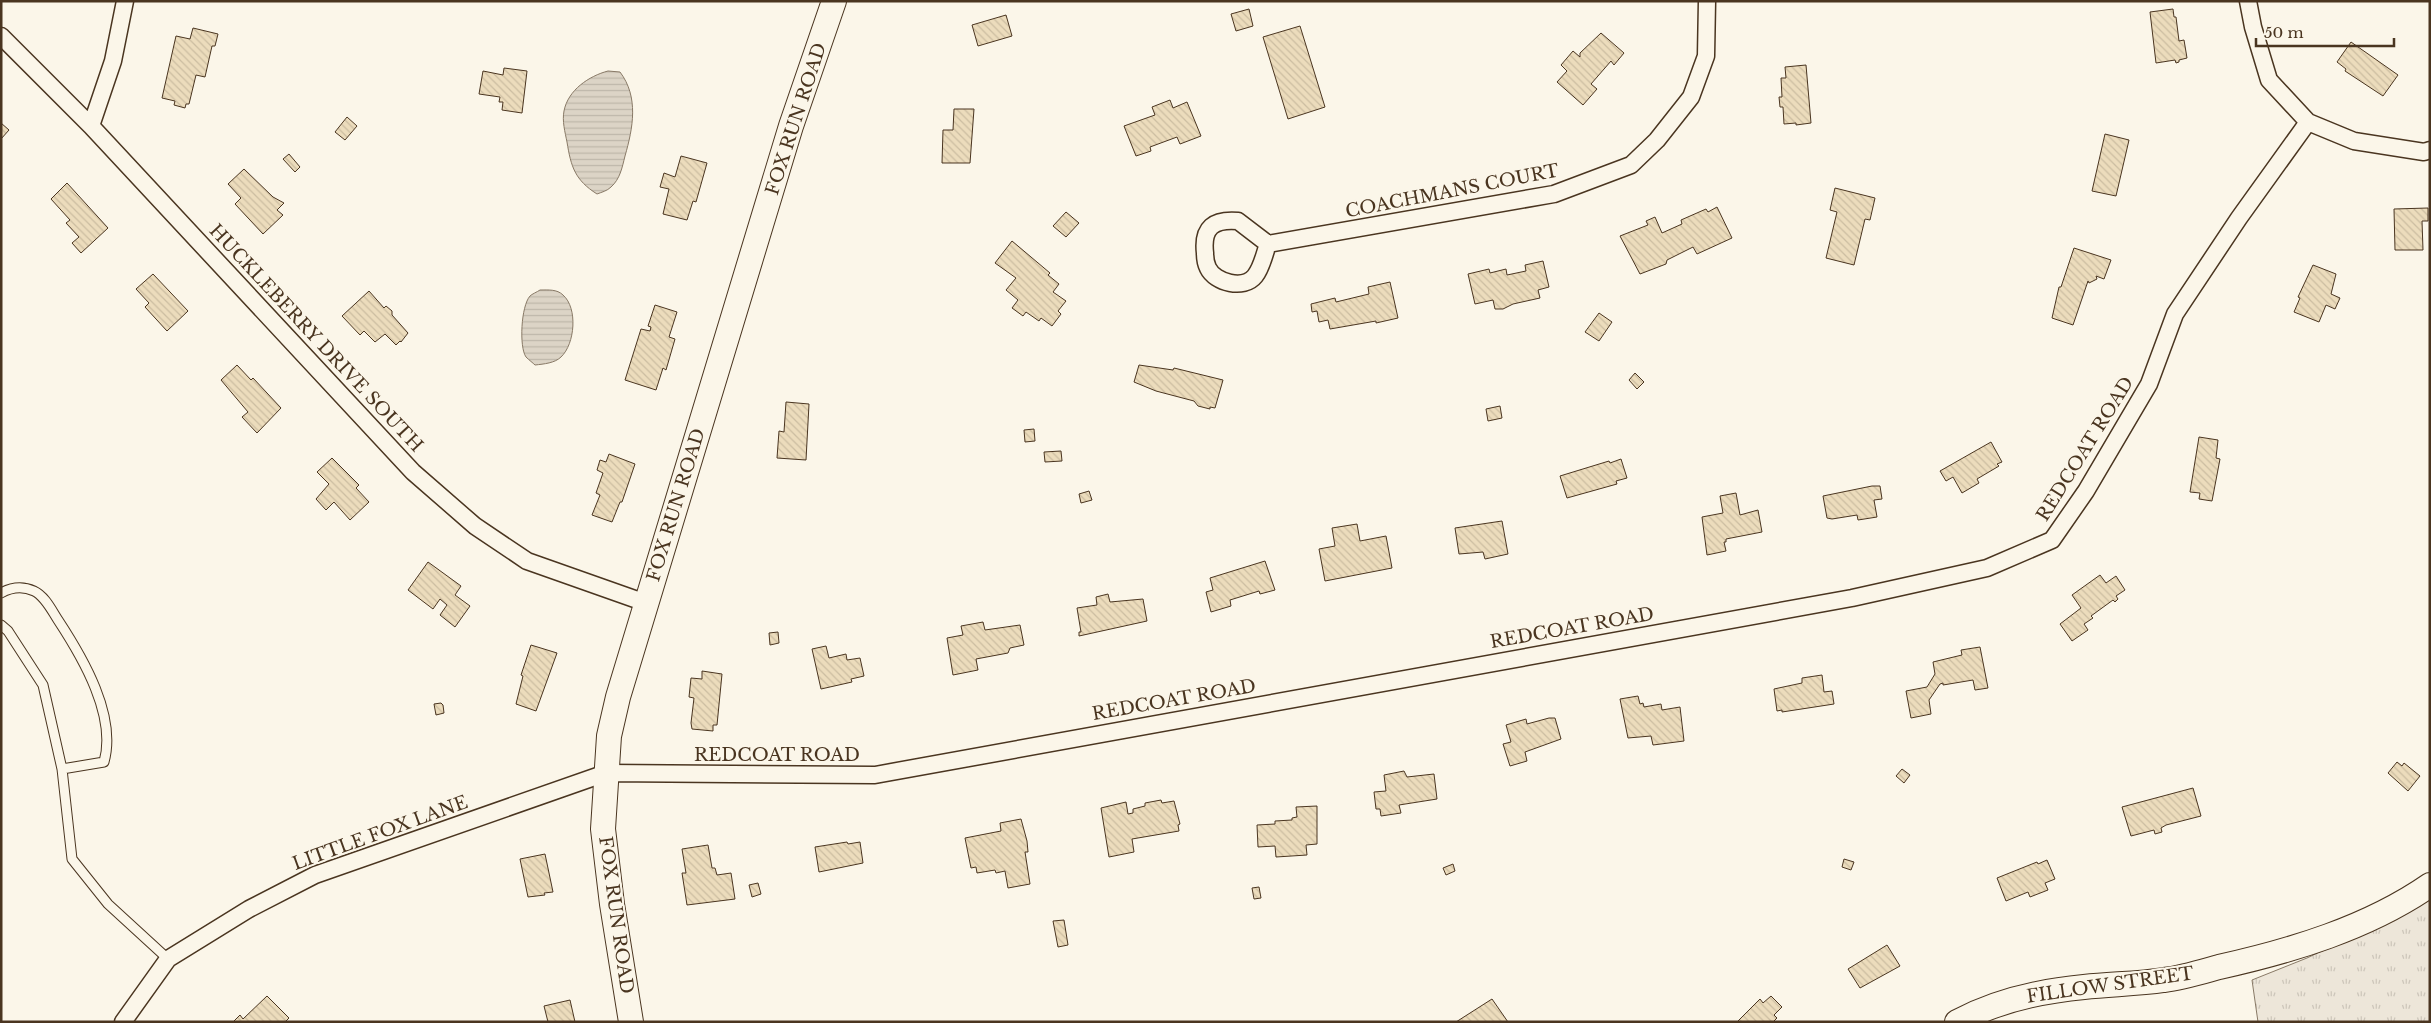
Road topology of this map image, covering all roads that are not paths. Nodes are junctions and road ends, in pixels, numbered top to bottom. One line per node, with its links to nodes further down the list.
1 (125, 1): 7 (street)
2 (834, 1): 11 (street, FOX RUN ROAD)
3 (1707, 1): 9 (street, COACHMANS COURT)
4 (2248, 1): 6 (street)
5 (1, 36): 7 (street, HUCKLEBERRY DRIVE SOUTH)
6 (2308, 122): 8 (street); 14 (street, REDCOAT ROAD)
7 (91, 126): 11 (street, HUCKLEBERRY DRIVE SOUTH)
8 (2430, 150)
9 (1268, 244)
10 (1, 593): 13 (lane)
11 (646, 603): 14 (street, FOX RUN ROAD)
12 (1, 625): 13 (lane)
13 (62, 769): 16 (lane)
14 (606, 773): 16 (street, LITTLE FOX LANE); 18 (street, FOX RUN ROAD)
15 (2430, 886): 19 (street, FILLOW STREET)
16 (168, 959): 17 (street, LITTLE FOX LANE)
17 (123, 1022)
18 (631, 1022)
19 (1957, 1022)

